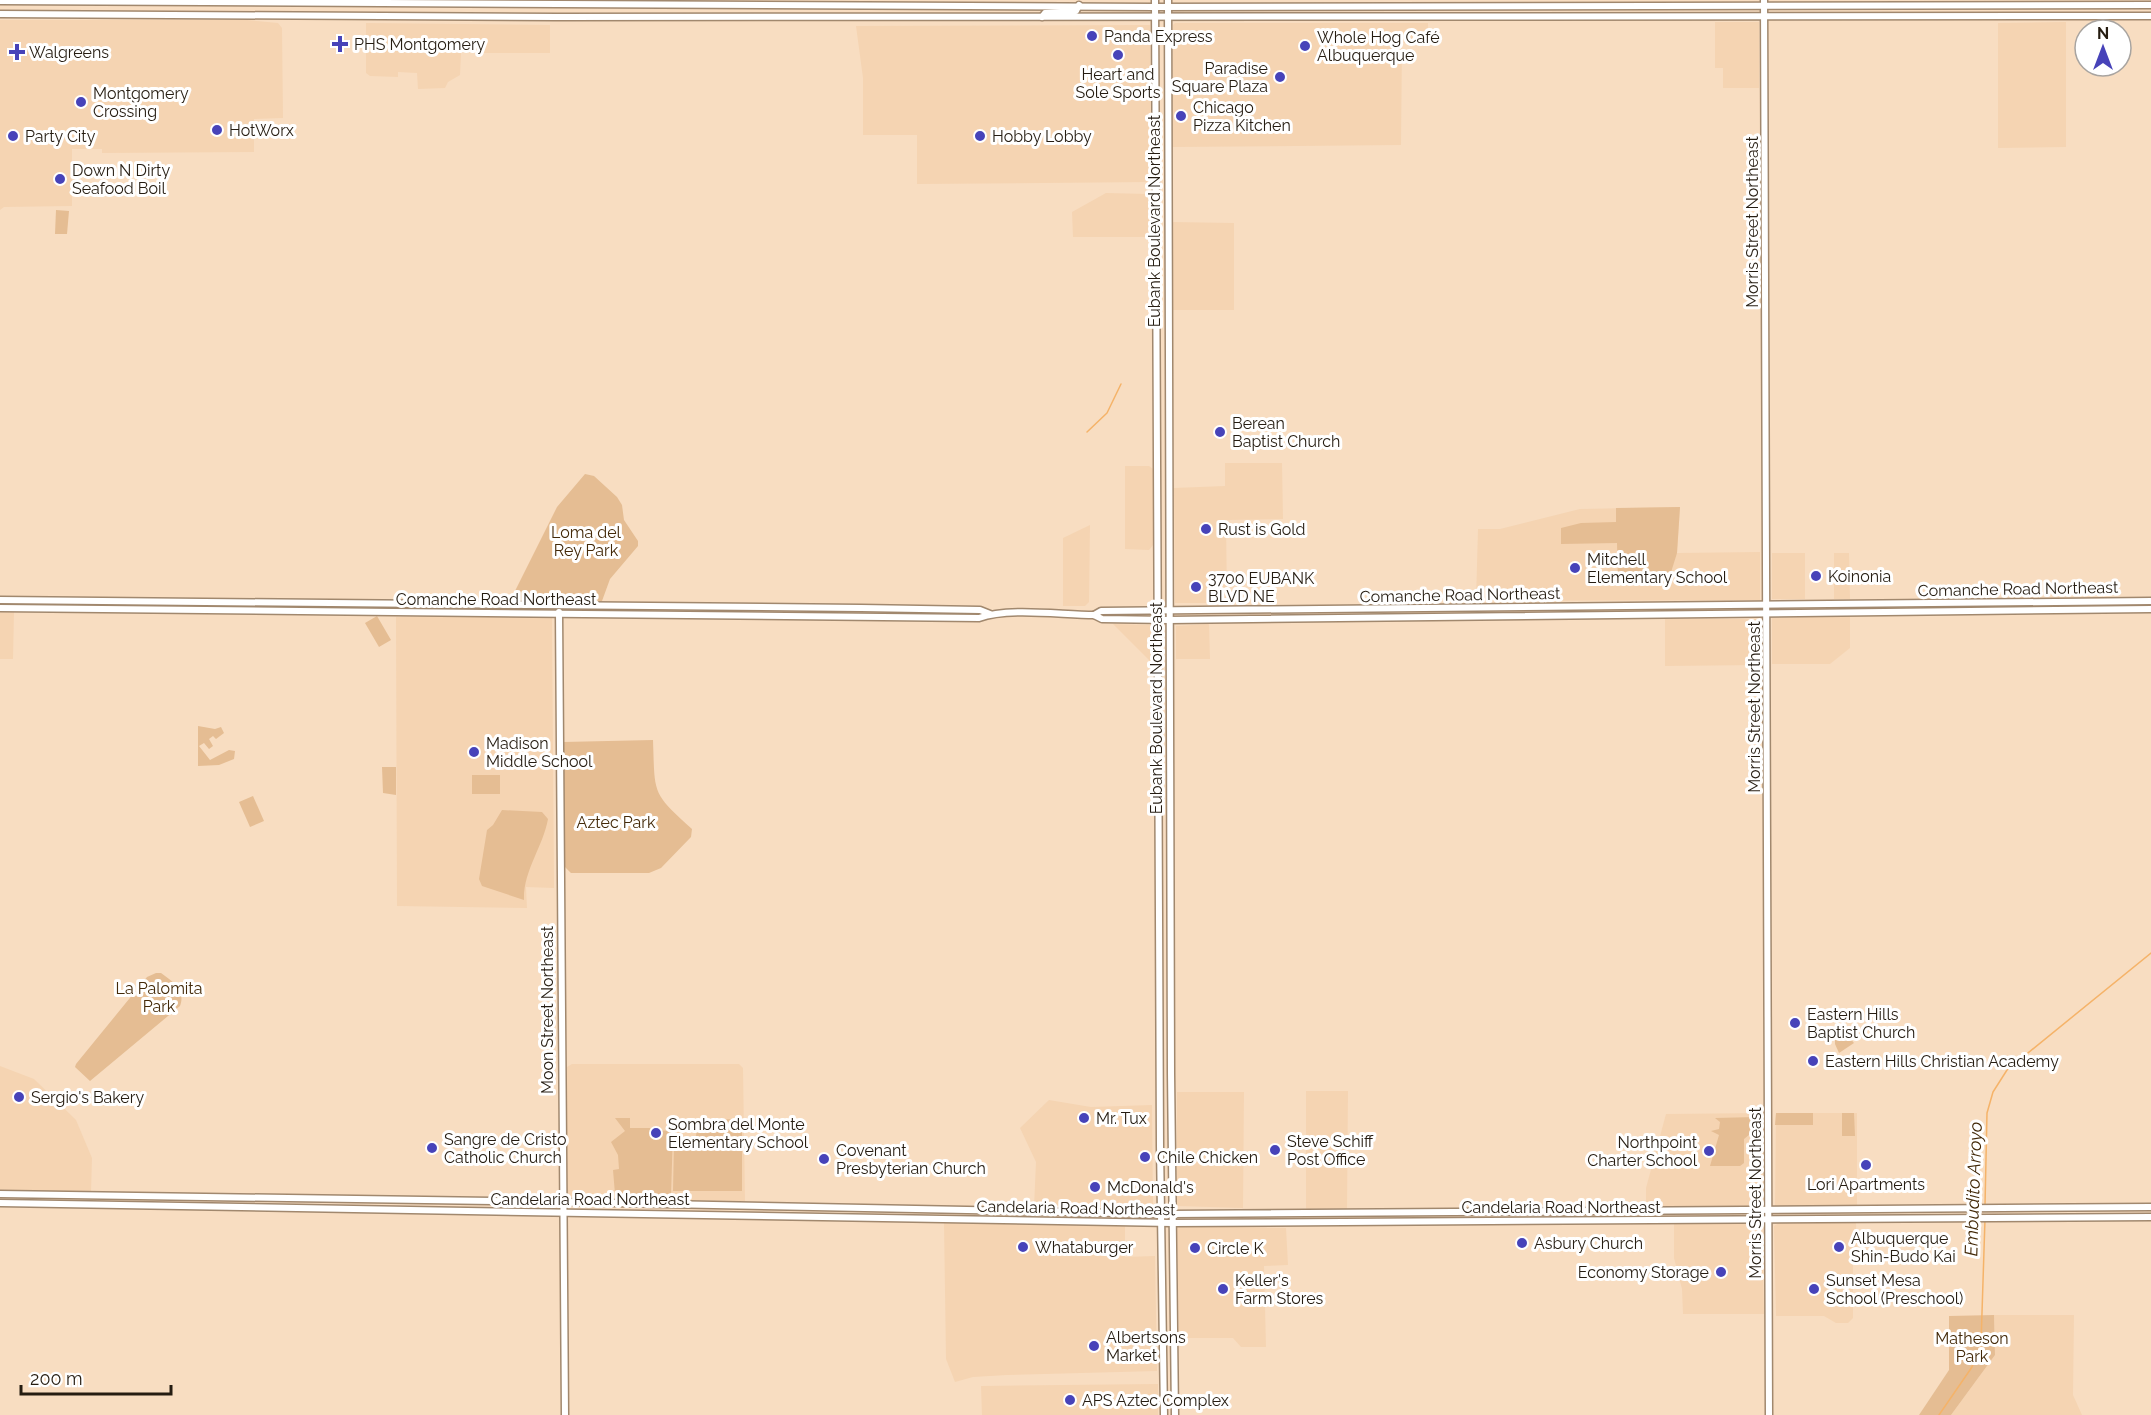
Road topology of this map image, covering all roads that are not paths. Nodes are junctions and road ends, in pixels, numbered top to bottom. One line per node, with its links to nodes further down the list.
1 (0, 1): 5 (main road)
2 (1764, 2): 4 (main road); 6 (main road); 8 (main road, Morris Street Northeast)
3 (1155, 3): 4 (main road); 5 (main road); 11 (main road, Eubank Boulevard Northeast)
4 (1168, 3): 12 (main road, Eubank Boulevard Northeast)
5 (1079, 5): 10 (main road)
6 (2151, 5)
7 (0, 14): 10 (main road)
8 (1764, 16): 9 (main road); 12 (main road); 15 (main road, Morris Street Northeast)
9 (2151, 16)
10 (1042, 17): 11 (main road)
11 (1155, 17): 12 (main road); 20 (main road, Eubank Boulevard Northeast)
12 (1167, 17): 21 (main road, Eubank Boulevard Northeast)
13 (0, 600): 16 (main road, Comanche Road Northeast)
14 (2151, 601): 15 (main road, Comanche Road Northeast)
15 (1767, 604): 21 (main road, Comanche Road Northeast); 22 (main road, Morris Street Northeast)
16 (559, 605): 17 (main road, Comanche Road Northeast); 23 (main road, Moon Street Northeast)
17 (609, 606): 24 (main road); 25 (main road, Comanche Road Northeast)
18 (0, 608): 23 (main road, Comanche Road Northeast)
19 (2151, 609): 22 (main road, Comanche Road Northeast)
20 (1157, 611): 21 (main road, Comanche Road Northeast); 26 (main road, Comanche Road Northeast); 27 (main road, Eubank Boulevard Northeast)
21 (1169, 611): 28 (main road, Eubank Boulevard Northeast)
22 (1767, 613): 28 (main road, Comanche Road Northeast); 33 (main road, Morris Street Northeast)
23 (559, 614): 24 (main road, Comanche Road Northeast); 30 (main road, Moon Street Northeast)
24 (609, 614): 25 (main road, Comanche Road Northeast)
25 (991, 614): 26 (main road, Comanche Road Northeast)
26 (1094, 615): 27 (main road, Comanche Road Northeast)
27 (1157, 620): 28 (main road, Comanche Road Northeast); 35 (main road, Eubank Boulevard Northeast)
28 (1169, 620): 36 (main road, Eubank Boulevard Northeast)
29 (0, 1194): 30 (main road, Candelaria Road Northeast)
30 (562, 1202): 34 (main road, Moon Street Northeast); 35 (main road, Candelaria Road Northeast)
31 (0, 1203): 34 (main road, Candelaria Road Northeast)
32 (2151, 1207): 33 (main road, Candelaria Road Northeast)
33 (1768, 1210): 36 (main road, Candelaria Road Northeast); 38 (main road, Morris Street Northeast)
34 (562, 1211): 39 (main road, Candelaria Road Northeast); 41 (main road, Moon Street Northeast)
35 (1161, 1214): 36 (main road, Candelaria Road Northeast); 39 (main road, Eubank Boulevard Northeast)
36 (1172, 1214): 40 (main road, Eubank Boulevard Northeast)
37 (2151, 1217): 38 (main road, Candelaria Road Northeast)
38 (1769, 1219): 40 (main road, Candelaria Road Northeast); 44 (main road, Morris Street Northeast)
39 (1160, 1223): 40 (main road, Candelaria Road Northeast); 42 (main road, Eubank Boulevard Northeast)
40 (1172, 1223): 43 (main road, Eubank Boulevard Northeast)
41 (565, 1415)
42 (1164, 1415)
43 (1176, 1415)
44 (1769, 1415)

